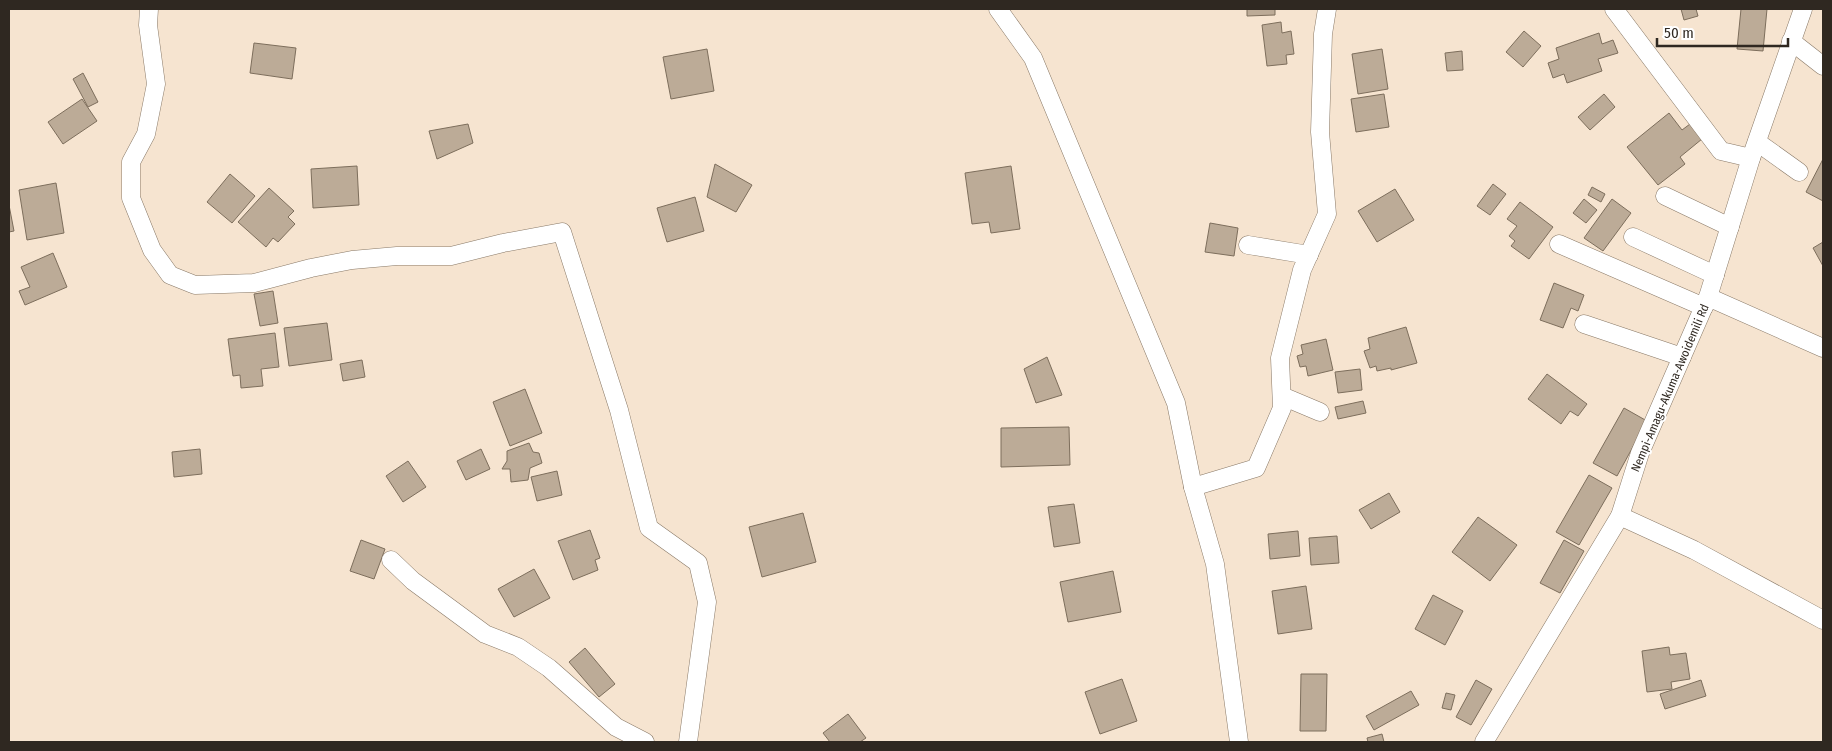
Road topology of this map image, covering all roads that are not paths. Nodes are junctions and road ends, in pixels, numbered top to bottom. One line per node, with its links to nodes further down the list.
1 (149, 9): 28 (street)
2 (998, 9): 23 (street)
3 (1327, 9): 15 (street)
4 (1614, 9): 8 (street)
5 (1802, 9): 6 (street, Nempi-Amagu-Akuma-Awoidemili Rd)
6 (1791, 41): 7 (street); 8 (street, Nempi-Amagu-Akuma-Awoidemili Rd)
7 (1823, 66)
8 (1754, 150): 9 (street); 11 (street, Nempi-Amagu-Akuma-Awoidemili Rd)
9 (1799, 172)
10 (1665, 196): 11 (street)
11 (1730, 227): 16 (street, Nempi-Amagu-Akuma-Awoidemili Rd)
12 (1633, 237): 16 (street)
13 (1559, 244): 17 (street)
14 (1248, 245): 15 (street)
15 (1309, 254): 21 (street)
16 (1715, 276): 17 (street, Nempi-Amagu-Akuma-Awoidemili Rd)
17 (1706, 302): 19 (street); 20 (street, Nempi-Amagu-Akuma-Awoidemili Rd)
18 (1584, 324): 20 (street)
19 (1823, 348)
20 (1682, 357): 24 (street, Nempi-Amagu-Akuma-Awoidemili Rd)
21 (1282, 396): 22 (street); 23 (street)
22 (1320, 412)
23 (1193, 487): 29 (street)
24 (1620, 516): 26 (street); 30 (street, Nempi-Amagu-Akuma-Awoidemili Rd)
25 (391, 560): 27 (street)
26 (1823, 615)
27 (645, 742)
28 (688, 742)
29 (1239, 742)
30 (1484, 742)

